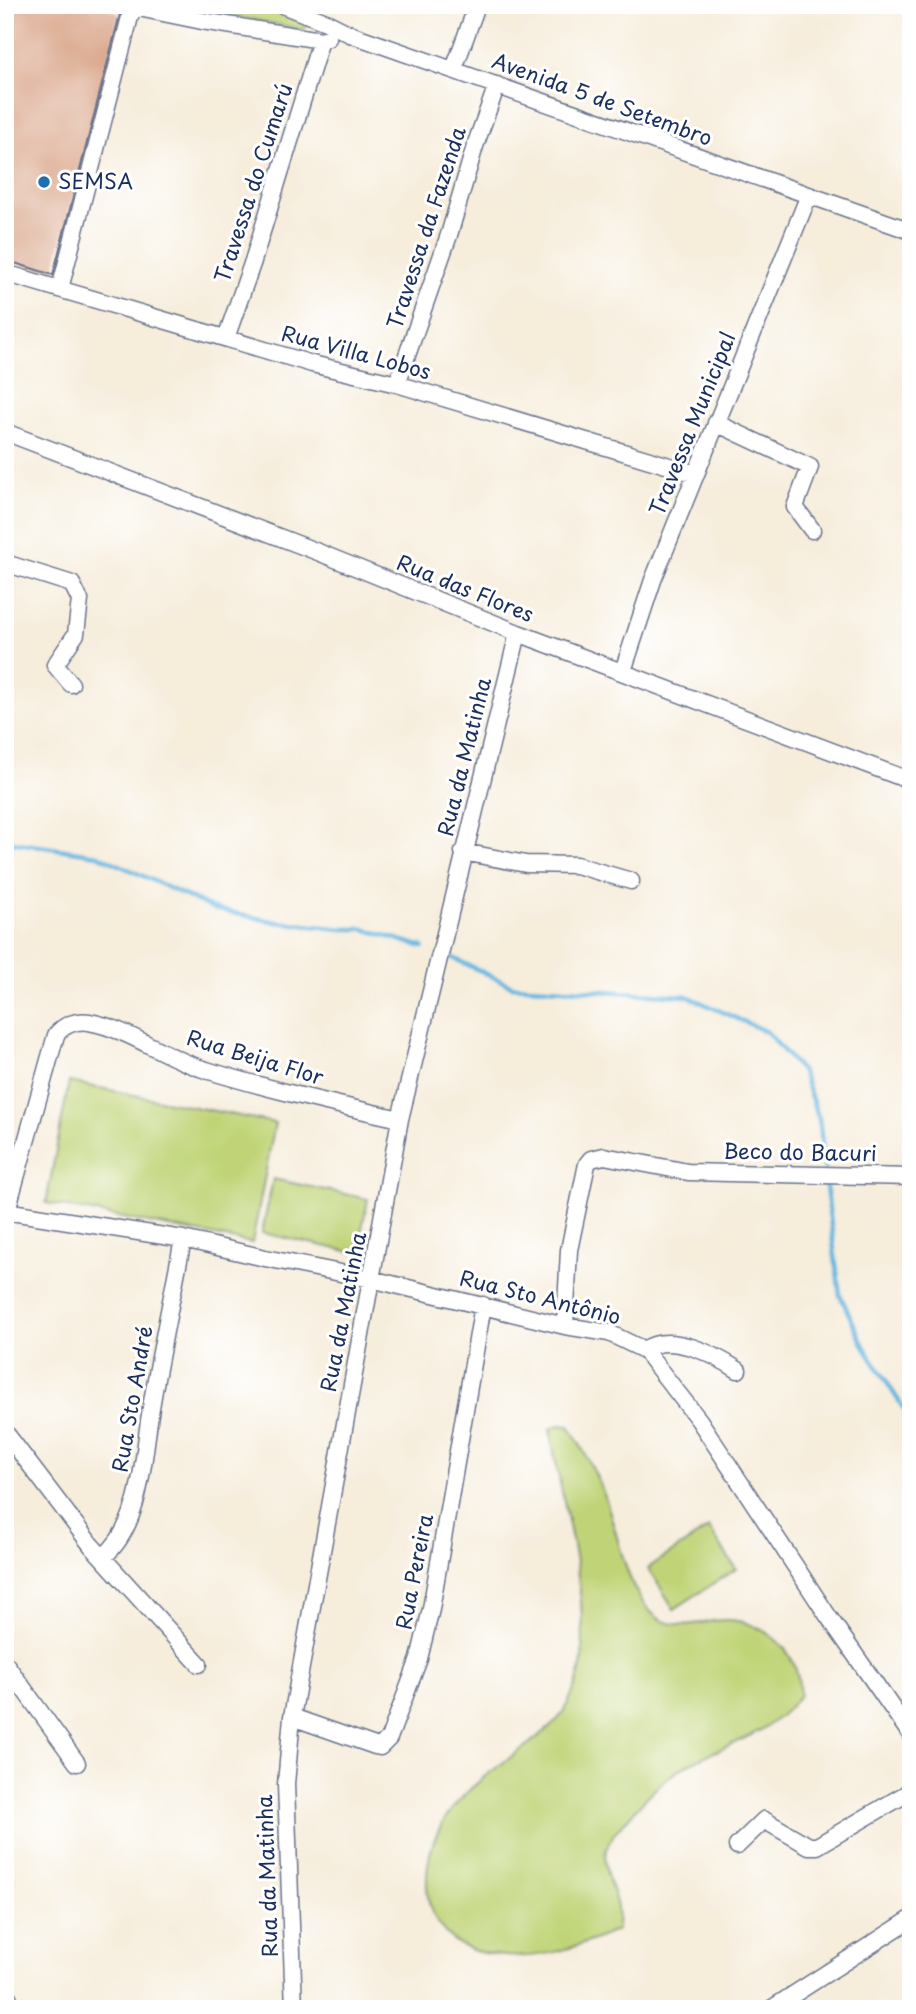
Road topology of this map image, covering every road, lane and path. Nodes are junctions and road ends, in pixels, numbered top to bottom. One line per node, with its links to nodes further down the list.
1 (282, 5): 4 (street, Avenida 5 de Setembro)
2 (477, 5): 6 (street)
3 (128, 7): 5 (street); 11 (street)
4 (350, 34): 5 (street); 6 (street, Avenida 5 de Setembro)
5 (321, 40): 12 (street, Travessa do Cumarú)
6 (454, 69): 7 (street, Avenida 5 de Setembro)
7 (497, 85): 8 (street, Avenida 5 de Setembro); 13 (street, Travessa da Fazenda)
8 (809, 195): 9 (street, Avenida 5 de Setembro); 14 (street, Travessa Municipal)
9 (911, 231)
10 (5, 273): 11 (street, Rua Villa Lobos)
11 (61, 289): 12 (street, Rua Villa Lobos)
12 (226, 338): 13 (street, Rua Villa Lobos)
13 (397, 384): 16 (street, Rua Villa Lobos)
14 (716, 423): 16 (street, Travessa Municipal); 17 (street)
15 (5, 432): 19 (street, Rua das Flores)
16 (696, 474): 20 (street, Travessa Municipal)
17 (812, 530)
18 (5, 563): 21 (street)
19 (517, 633): 20 (street, Rua das Flores); 23 (street, Rua da Matinha)
20 (623, 671): 22 (street, Rua das Flores)
21 (71, 684)
22 (911, 781)
23 (463, 852): 24 (street); 25 (street, Rua da Matinha)
24 (631, 881)
25 (400, 1119): 27 (street, Rua Beija Flor); 29 (street, Rua da Matinha)
26 (911, 1177): 31 (street, Beco do Bacuri)
27 (6, 1213): 28 (street, Rua Sto Antônio)
28 (183, 1239): 29 (street, Rua Sto Antônio); 35 (street, Rua Sto André)
29 (370, 1279): 30 (street, Rua Sto Antônio); 38 (street, Rua da Matinha)
30 (483, 1305): 31 (street, Rua Sto Antônio); 38 (street, Rua Pereira)
31 (565, 1326): 32 (street, Rua Sto Antônio)
32 (644, 1350): 33 (street); 39 (street, Rua Sto Antônio)
33 (738, 1370)
34 (5, 1432): 35 (street)
35 (103, 1556): 37 (street)
36 (5, 1663): 40 (street)
37 (198, 1664)
38 (292, 1717): 46 (street, Rua da Matinha)
39 (911, 1735)
40 (77, 1763)
41 (911, 1791): 42 (street)
42 (737, 1846)
43 (911, 1919): 47 (street)
44 (5, 1989): 45 (street)
45 (13, 2009)
46 (294, 2009)
47 (771, 2009)

